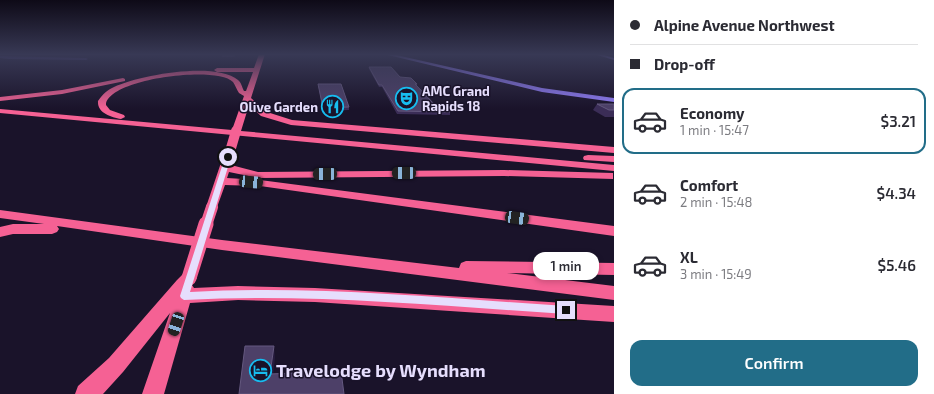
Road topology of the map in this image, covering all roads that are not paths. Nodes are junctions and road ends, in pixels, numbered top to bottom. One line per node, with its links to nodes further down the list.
1 (168, 72): 5 (highway)
2 (256, 72): 4 (highway)
3 (466, 72): 6 (street)
4 (248, 97): 8 (highway); 9 (highway); 12 (highway, bridge)
5 (0, 99)
6 (614, 100)
7 (0, 111): 8 (highway)
8 (191, 129): 10 (highway)
9 (614, 150)
10 (435, 151): 11 (highway); 13 (highway)
11 (614, 159)
12 (225, 167): 14 (highway); 15 (highway); 16 (highway)
13 (614, 168)
14 (614, 176)
15 (220, 181): 16 (highway); 23 (highway, bridge)
16 (241, 181): 19 (highway)
17 (0, 214): 18 (highway)
18 (111, 230): 20 (highway); 21 (highway)
19 (614, 231)
20 (0, 232)
21 (394, 265): 22 (highway); 24 (highway)
22 (614, 269)
23 (187, 287): 25 (highway); 26 (highway); 27 (highway)
24 (614, 293)
25 (614, 314)
26 (86, 394)
27 (153, 394)

